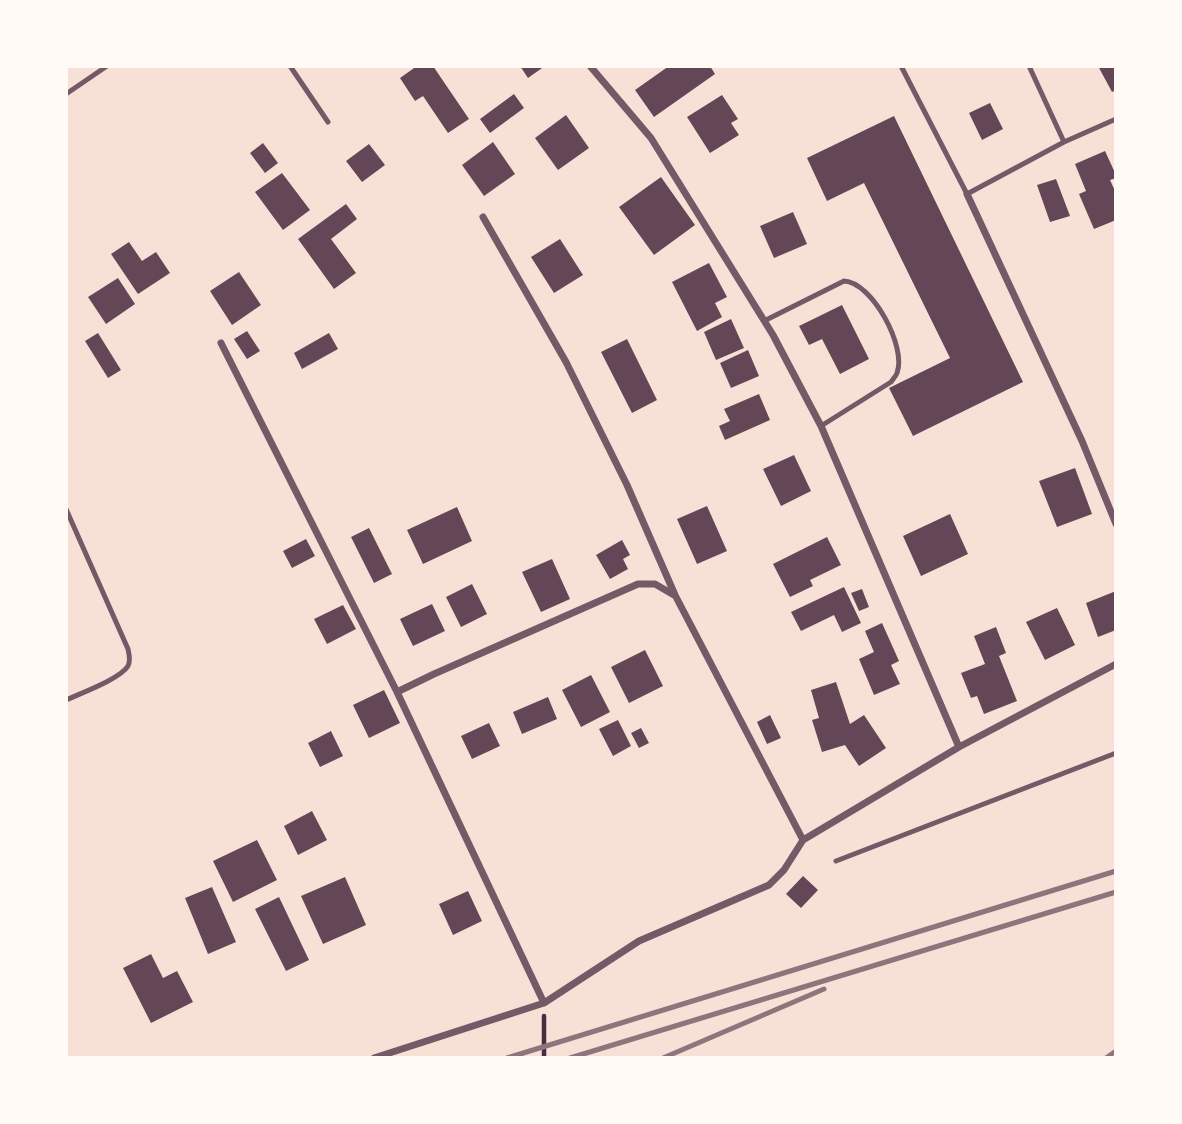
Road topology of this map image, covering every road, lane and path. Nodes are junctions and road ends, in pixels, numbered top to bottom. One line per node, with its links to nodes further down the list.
1 (107, 66): 6 (lane)
2 (290, 66): 8 (lane)
3 (590, 66): 12 (street)
4 (901, 66): 10 (lane)
5 (1029, 66): 9 (lane)
6 (66, 94)
7 (1115, 119): 9 (lane)
8 (328, 122)
9 (1065, 142): 10 (lane)
10 (967, 194): 16 (street)
11 (483, 217): 17 (street)
12 (764, 321): 14 (street); 14 (lane)
13 (221, 343): 19 (street)
14 (821, 426): 21 (street)
15 (66, 509): 20 (lane)
16 (1115, 524)
17 (675, 595): 19 (street); 23 (street)
18 (1115, 664): 21 (street)
19 (397, 692): 25 (street)
20 (66, 700)
21 (958, 747): 23 (street)
22 (1115, 753): 24 (lane)
23 (803, 840): 25 (street)
24 (836, 861)
25 (544, 1003): 26 (street); 27 (path)
26 (374, 1058)
27 (544, 1058)

